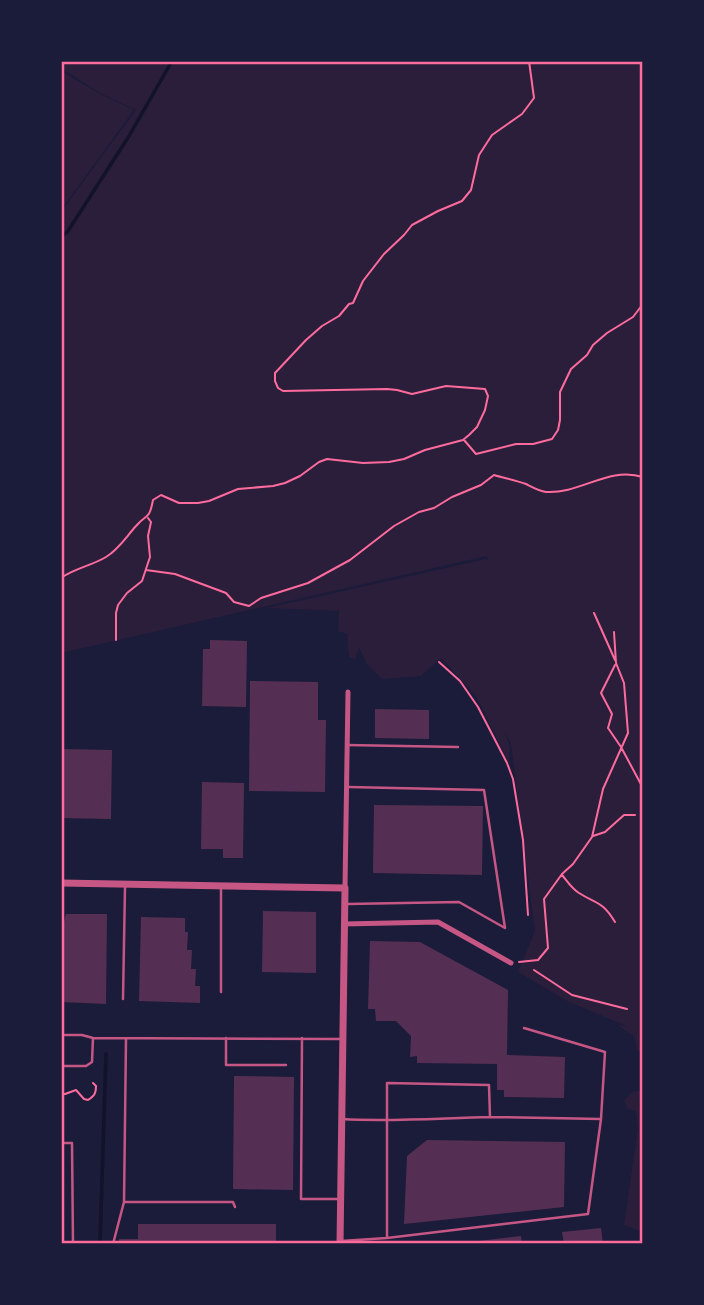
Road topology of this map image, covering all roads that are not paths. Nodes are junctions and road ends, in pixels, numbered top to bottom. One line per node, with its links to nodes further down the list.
1 (348, 692): 2 (street)
2 (347, 745): 3 (lane); 4 (street)
3 (458, 747)
4 (346, 786): 8 (street); 9 (lane)
5 (61, 883): 6 (street)
6 (126, 883): 7 (street); 13 (lane)
7 (221, 885): 8 (street); 12 (lane)
8 (345, 888): 9 (street)
9 (344, 904): 10 (street)
10 (344, 924): 11 (street); 20 (street)
11 (512, 963)
12 (221, 992)
13 (123, 999)
14 (524, 1028): 25 (lane)
15 (61, 1035): 16 (lane)
16 (93, 1038): 17 (lane); 22 (lane)
17 (126, 1038): 18 (lane); 29 (lane)
18 (226, 1038): 19 (lane); 21 (lane)
19 (302, 1038): 20 (lane); 28 (lane)
20 (343, 1039): 24 (street)
21 (286, 1065)
22 (61, 1066)
23 (490, 1117): 25 (lane); 26 (lane); 26 (lane)
24 (342, 1119): 26 (lane); 28 (street)
25 (601, 1119): 31 (lane)
26 (387, 1120): 31 (lane)
27 (61, 1143): 33 (lane)
28 (341, 1199): 32 (street)
29 (124, 1202): 30 (lane); 34 (lane)
30 (235, 1207)
31 (387, 1238): 32 (lane)
32 (340, 1242)
33 (73, 1244)
34 (113, 1244)

